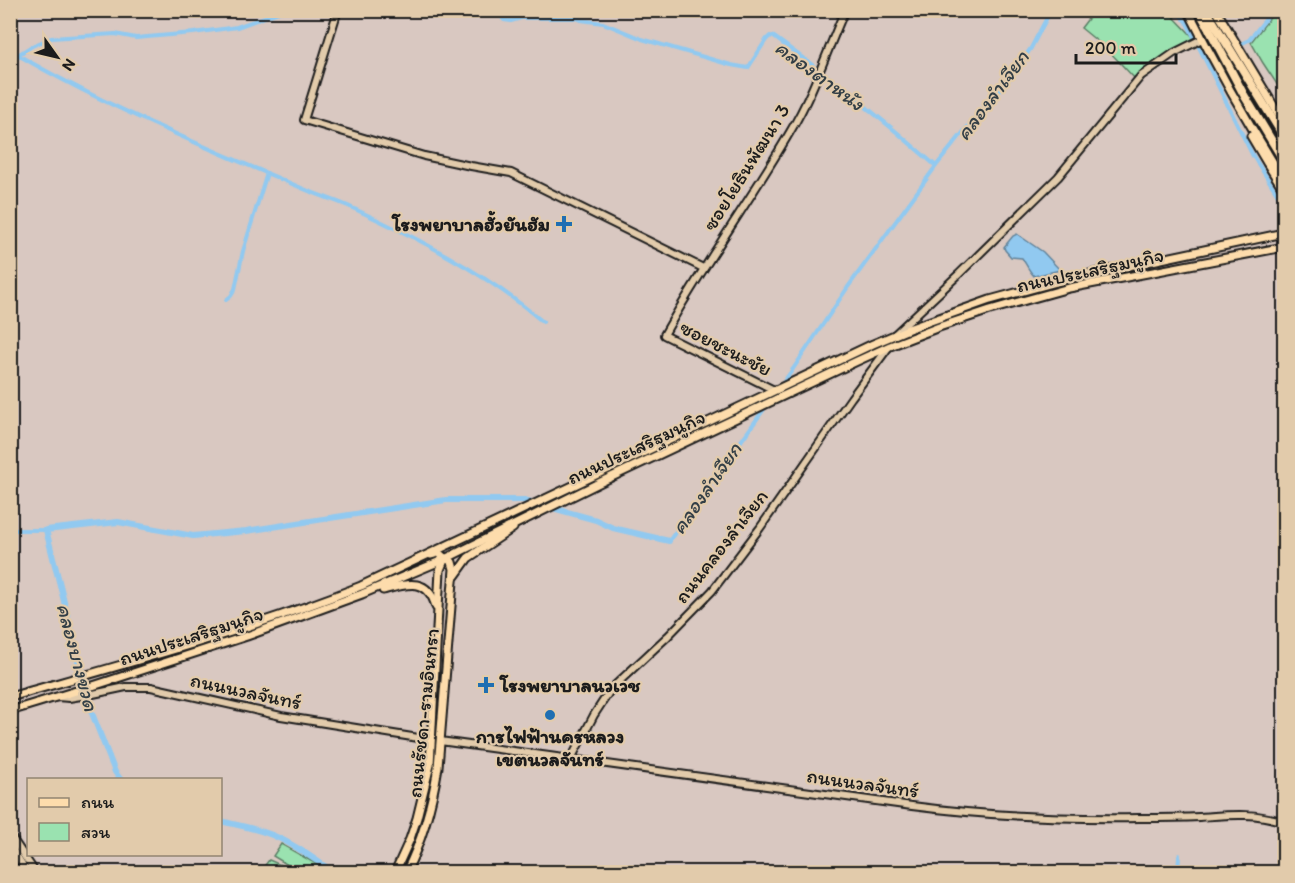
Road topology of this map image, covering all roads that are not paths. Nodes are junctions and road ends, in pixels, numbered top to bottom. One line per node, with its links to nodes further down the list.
1 (338, 10): 18 (street)
2 (845, 10): 18 (street, ซอยโยธินพัฒนา 3)
3 (1188, 10): 7 (main road)
4 (1199, 10): 13 (highway)
5 (1206, 10): 12 (highway)
6 (1216, 10): 8 (main road)
7 (1198, 40): 9 (main road); 19 (street)
8 (1263, 87): 10 (main road); 11 (main road)
9 (1233, 95): 14 (main road); 15 (main road)
10 (1284, 115)
11 (1284, 123)
12 (1284, 137)
13 (1284, 161)
14 (1284, 180)
15 (1284, 190)
16 (1284, 233): 20 (main road, ถนนประเสริฐมนูกิจ)
17 (1284, 247): 23 (main road, ถนนประเสริฐมนูกิจ)
18 (703, 268): 21 (street, ซอยโยธินพัฒนา 3)
19 (926, 305): 20 (street); 22 (street)
20 (927, 322): 22 (main road, ถนนประเสริฐมนูกิจ)
21 (664, 335): 26 (street, ซอยชะนะชัย)
22 (894, 335): 26 (main road, ถนนประเสริฐมนูกิจ)
23 (890, 346): 24 (main road, ถนนประเสริฐมนูกิจ); 25 (street, ถนนคลองลำเจียก)
24 (857, 361): 25 (street); 27 (main road, ถนนประเสริฐมนูกิจ)
25 (868, 374): 49 (street, ถนนคลองลำเจียก)
26 (775, 390): 28 (main road, ถนนประเสริฐมนูกิจ)
27 (524, 520): 30 (main road, ถนนประเสริฐมนูกิจ); 34 (main road)
28 (473, 533): 29 (main road, ถนนประเสริฐมนูกิจ); 30 (main road)
29 (456, 541): 30 (main road, ถนนรัชดา-รามอินทรา); 32 (main road, ถนนประเสริฐมนูกิจ)
30 (445, 559): 31 (main road); 33 (main road, ถนนประเสริฐมนูกิจ); 34 (main road, ถนนรัชดา-รามอินทรา); 37 (main road, ถนนรัชดา-รามอินทรา)
31 (418, 561): 32 (main road); 33 (main road)
32 (405, 565): 38 (main road, ถนนประเสริฐมนูกิจ)
33 (422, 569): 35 (main road, ถนนประเสริฐมนูกิจ)
34 (452, 584): 36 (main road, ถนนรัชดา-รามอินทรา)
35 (362, 594): 37 (main road); 39 (main road, ถนนประเสริฐมนูกิจ)
36 (450, 610): 37 (main road); 48 (main road, ถนนรัชดา-รามอินทรา)
37 (438, 616): 47 (main road, ถนนรัชดา-รามอินทรา)
38 (224, 634): 39 (main road); 40 (main road, ถนนประเสริฐมนูกิจ)
39 (227, 642): 41 (main road, ถนนประเสริฐมนูกิจ)
40 (89, 674): 42 (main road); 45 (main road, ถนนประเสริฐมนูกิจ)
41 (117, 678): 42 (main road, ถนนประเสริฐมนูกิจ); 43 (street)
42 (92, 686): 44 (main road, ถนนประเสริฐมนูกิจ)
43 (123, 687): 44 (street, ถนนนวลจันทร์); 47 (street, ถนนนวลจันทร์)
44 (76, 694): 46 (main road, ถนนประเสริฐมนูกิจ)
45 (10, 697)
46 (10, 711)
47 (431, 740): 55 (main road, ถนนรัชดา-รามอินทรา)
48 (440, 741): 49 (street, ถนนนวลจันทร์); 56 (main road, ถนนรัชดา-รามอินทรา)
49 (571, 759): 50 (street, ถนนนวลจันทร์)
50 (1284, 822)
51 (10, 835): 54 (street)
52 (10, 846): 53 (street)
53 (27, 873)
54 (35, 873)
55 (395, 873)
56 (406, 873)

